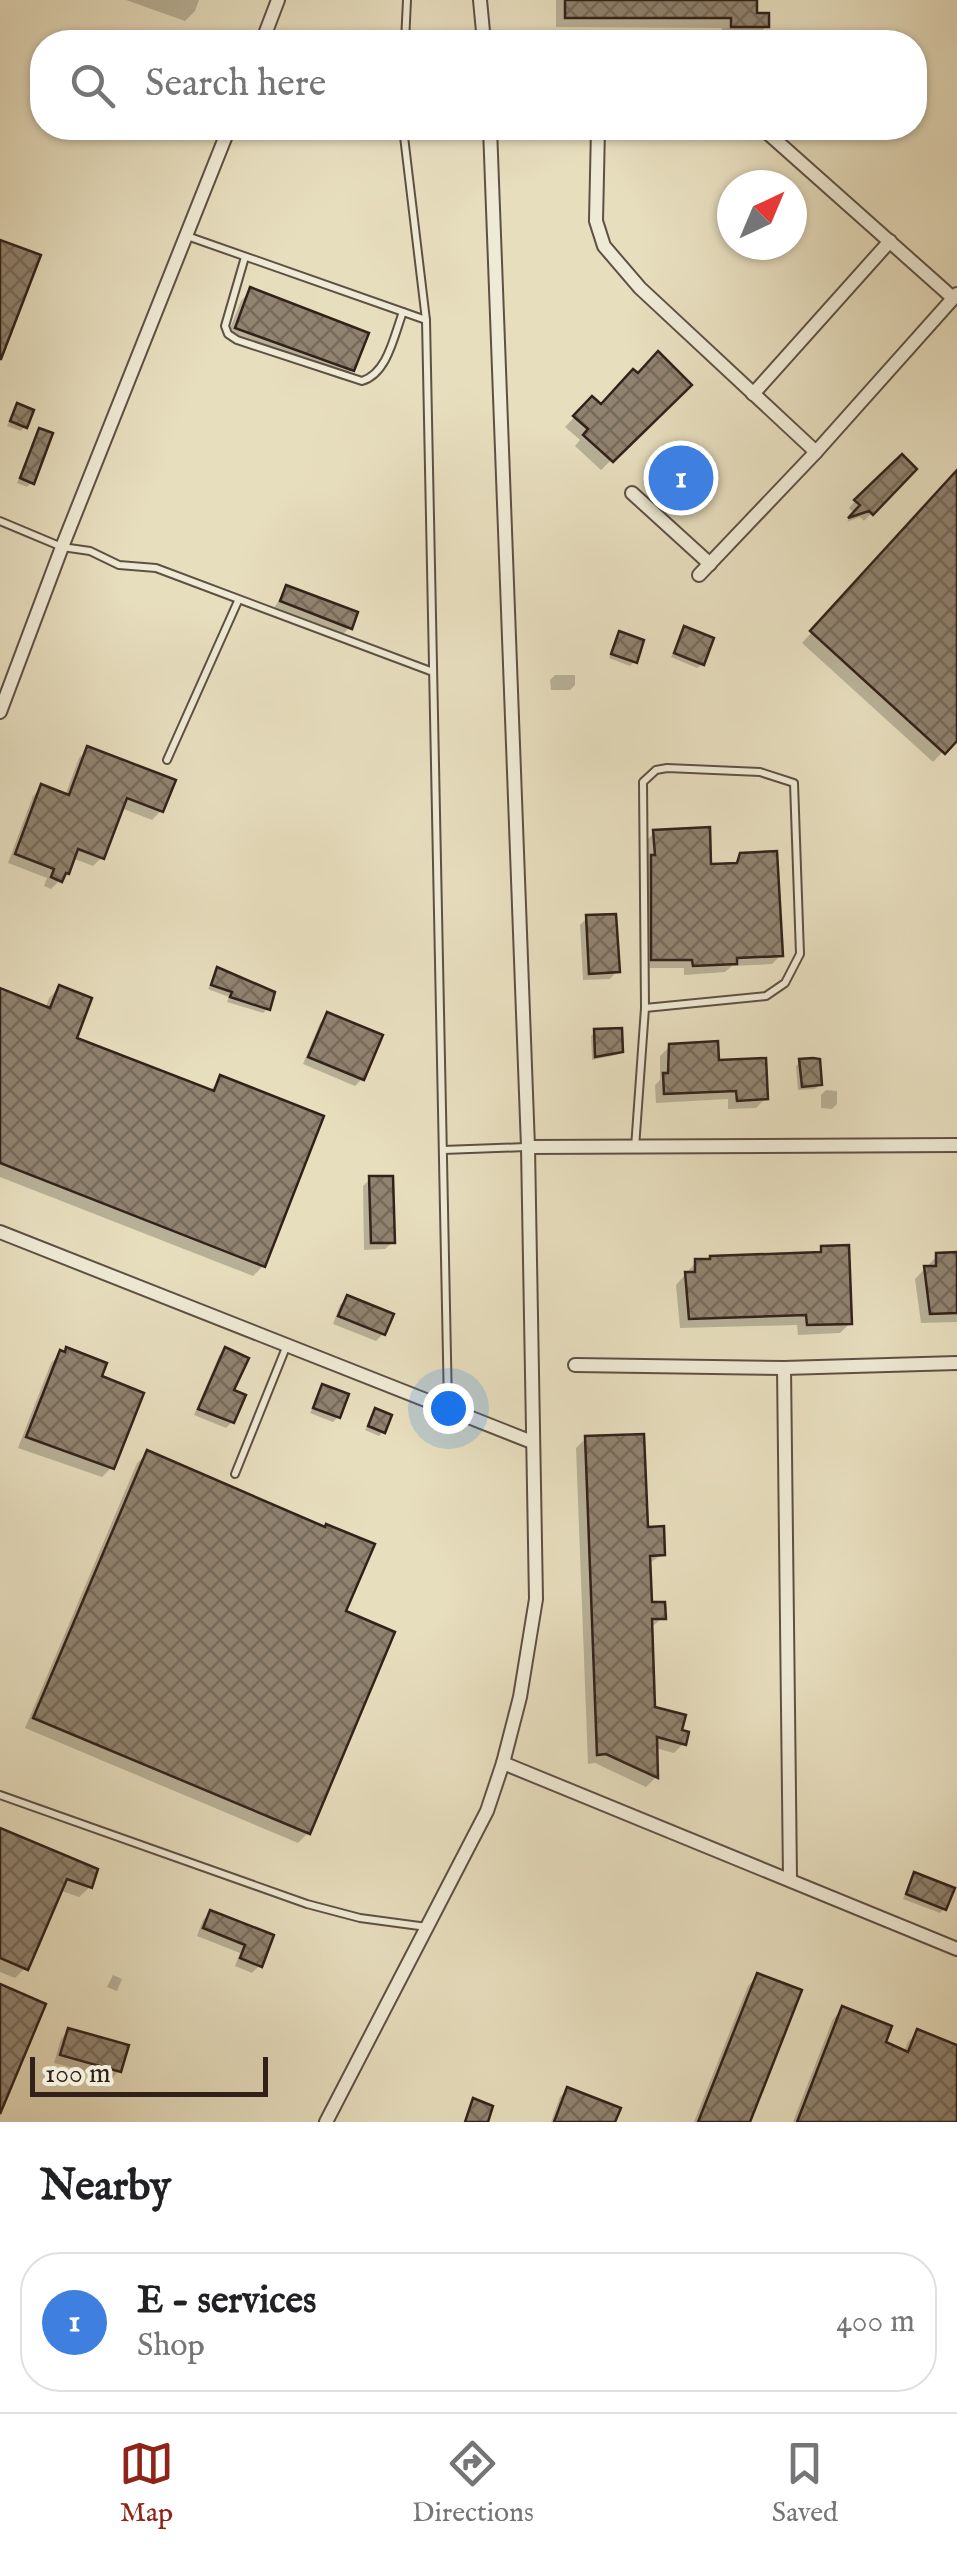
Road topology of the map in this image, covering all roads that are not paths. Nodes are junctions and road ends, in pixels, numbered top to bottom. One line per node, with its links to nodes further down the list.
1 (278, 0): 4 (street)
2 (407, 0): 5 (lane)
3 (480, 0): 6 (street)
4 (267, 30)
5 (405, 30)
6 (483, 30)
7 (224, 140): 12 (street)
8 (404, 140): 17 (lane)
9 (490, 140): 31 (street)
10 (598, 140): 18 (street)
11 (776, 140): 13 (street)
12 (187, 236): 14 (lane); 22 (street)
13 (890, 241): 15 (street); 18 (street)
14 (246, 257): 16 (lane); 16 (lane)
15 (955, 296): 19 (street)
16 (403, 312): 17 (lane)
17 (426, 320): 26 (lane)
18 (754, 394): 19 (street)
19 (816, 452): 23 (street)
20 (632, 494): 23 (street)
21 (0, 522): 22 (lane)
22 (62, 547): 25 (lane); 27 (street)
23 (710, 564): 24 (street)
24 (699, 575)
25 (238, 601): 26 (lane); 28 (lane)
26 (433, 672): 33 (lane)
27 (0, 712)
28 (167, 760)
29 (645, 1008): 29 (lane); 32 (lane)
30 (957, 1146): 32 (street)
31 (528, 1147): 32 (street); 33 (lane); 40 (street)
32 (635, 1148)
33 (442, 1150): 39 (lane)
34 (0, 1232): 35 (street)
35 (287, 1344): 39 (street); 41 (lane)
36 (957, 1363): 38 (street)
37 (575, 1365): 38 (street)
38 (784, 1368): 44 (street)
39 (448, 1406): 40 (street)
40 (532, 1442): 42 (street)
41 (235, 1474)
42 (504, 1764): 44 (street); 45 (street)
43 (0, 1796): 45 (lane)
44 (790, 1878): 46 (street)
45 (427, 1927): 47 (street)
46 (957, 1949)
47 (326, 2122)

